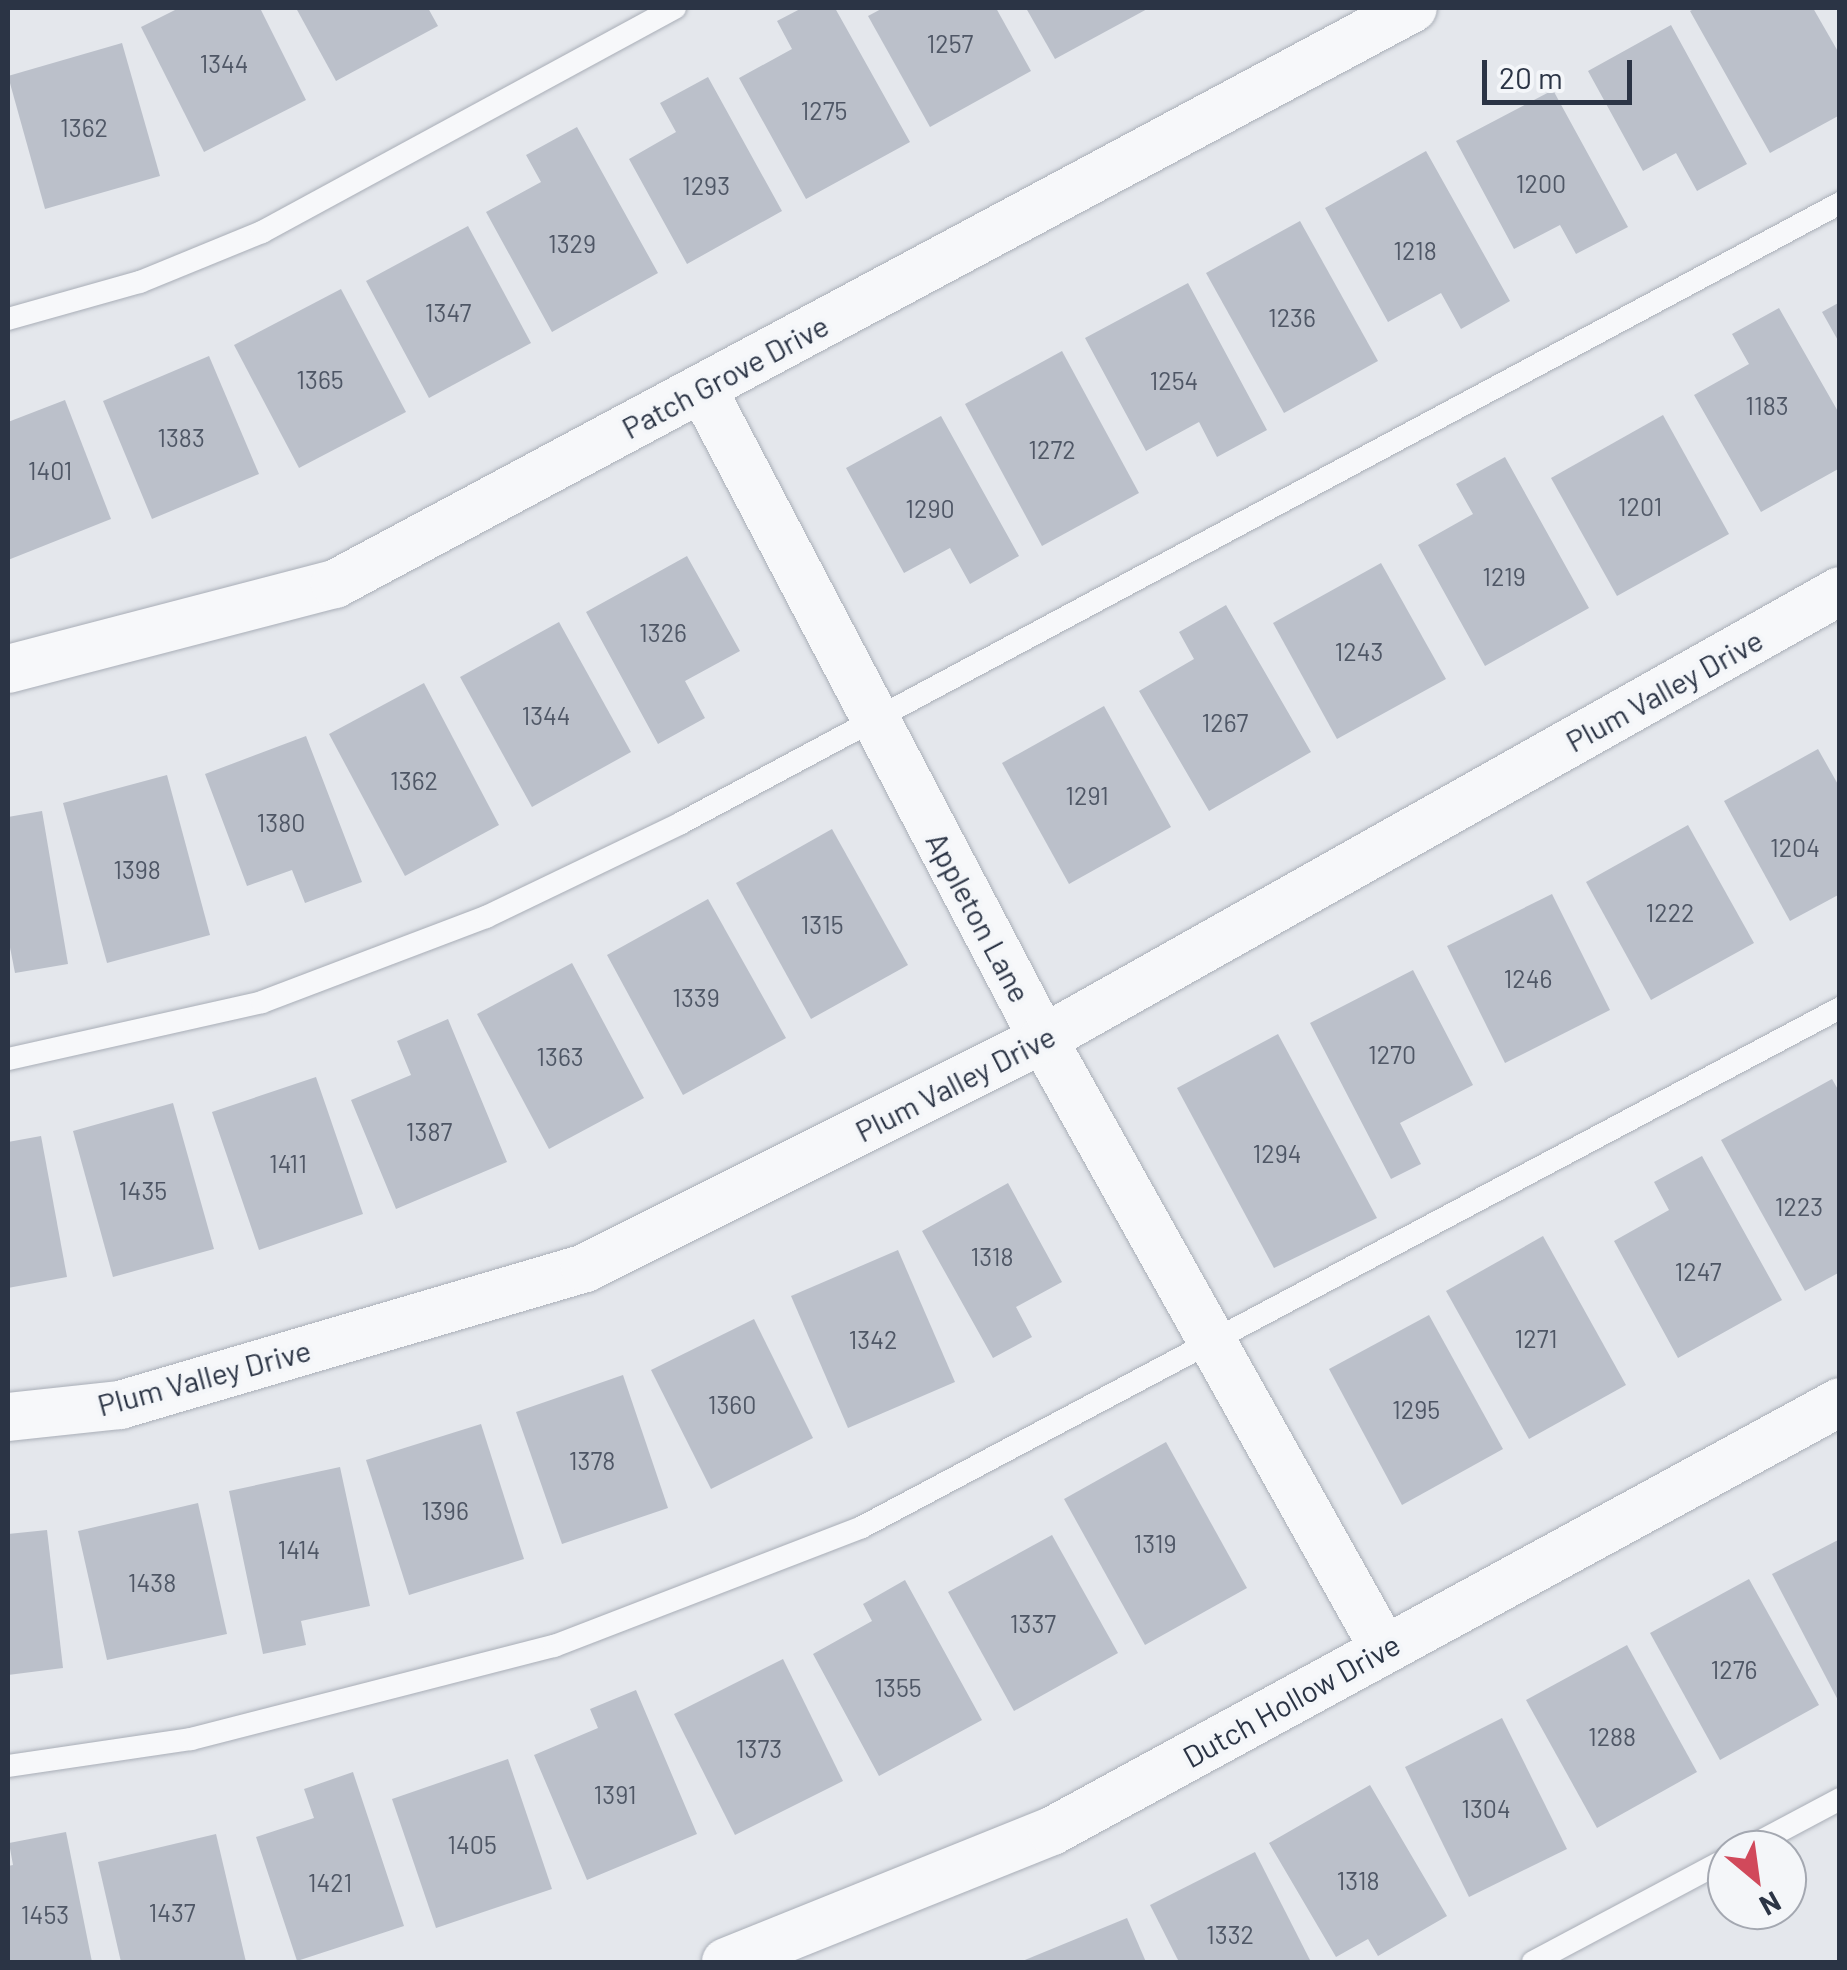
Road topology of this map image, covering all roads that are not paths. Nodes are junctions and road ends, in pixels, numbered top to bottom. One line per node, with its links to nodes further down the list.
1 (674, 8): 4 (lane)
2 (1412, 8): 5 (street, Patch Grove Drive)
3 (1840, 203): 8 (lane)
4 (8, 319)
5 (702, 388): 7 (street, Patch Grove Drive); 8 (street, Appleton Lane)
6 (1840, 591): 10 (street, Plum Valley Drive)
7 (8, 669)
8 (875, 718): 10 (street, Appleton Lane); 11 (lane)
9 (1840, 1008): 12 (lane)
10 (1044, 1039): 12 (street, Appleton Lane); 14 (street, Plum Valley Drive)
11 (8, 1059)
12 (1212, 1343): 15 (street, Appleton Lane); 16 (lane)
13 (1840, 1402): 15 (street, Dutch Hollow Drive)
14 (8, 1417)
15 (1384, 1649): 20 (street, Dutch Hollow Drive)
16 (8, 1766)
17 (1840, 1799): 18 (lane)
18 (1782, 1830)
19 (1707, 1870): 21 (lane)
20 (726, 1962)
21 (1533, 1962)

